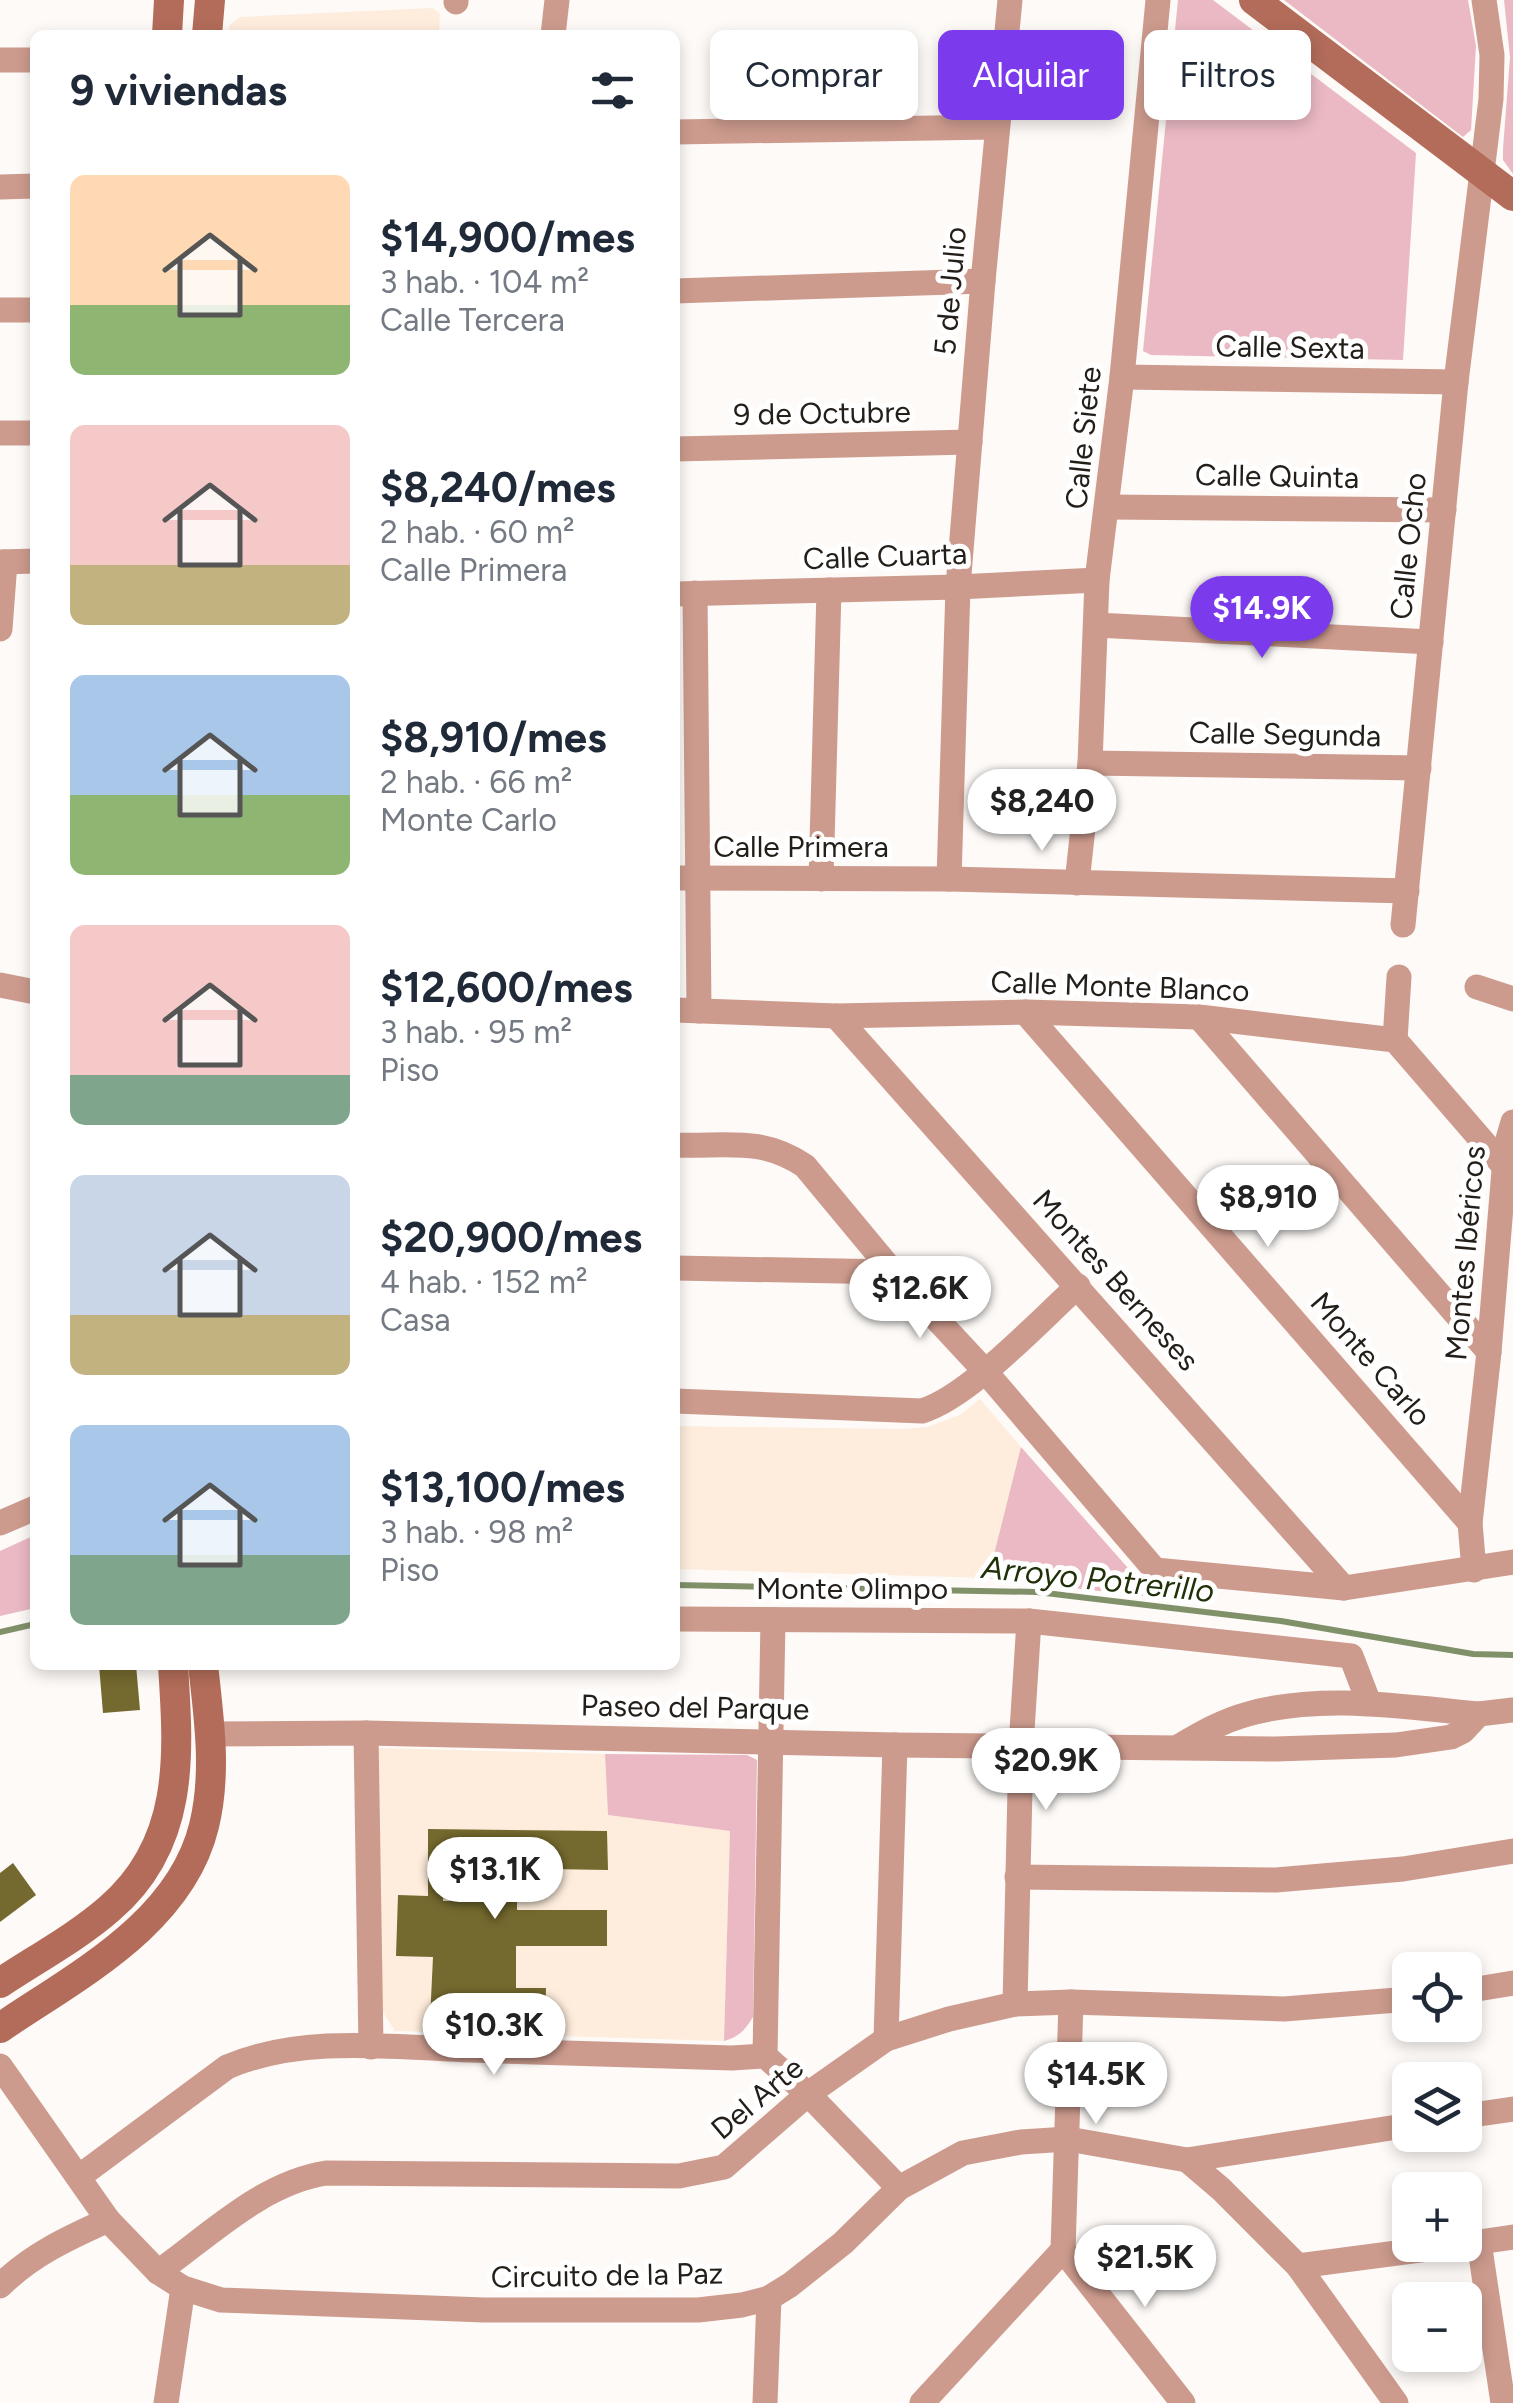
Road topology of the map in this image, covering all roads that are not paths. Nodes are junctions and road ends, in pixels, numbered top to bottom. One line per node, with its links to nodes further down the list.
1 (169, 0): 8 (street)
2 (210, 0): 9 (street)
3 (557, 0): 10 (street)
4 (1010, 0): 13 (street, 5 de Julio)
5 (1158, 0): 23 (street, Calle Siete)
6 (1254, 0): 15 (street)
7 (1484, 0): 15 (street, Calle Ocho)
8 (167, 30)
9 (207, 30)
10 (554, 30)
11 (0, 60): 12 (street)
12 (30, 60)
13 (996, 127): 14 (street); 19 (street, 5 de Julio)
14 (680, 132)
15 (1484, 175): 18 (street); 24 (street, Calle Ocho)
16 (30, 186): 17 (street)
17 (0, 187)
18 (1513, 196)
19 (982, 280): 20 (street); 27 (street, 5 de Julio)
20 (680, 291)
21 (0, 310): 22 (street)
22 (30, 310)
23 (1122, 377): 24 (street, Calle Sexta); 29 (street, Calle Siete)
24 (1456, 382): 30 (street, Calle Ocho)
25 (30, 433): 26 (street)
26 (0, 434)
27 (970, 442): 28 (street, 9 de Octubre); 34 (street, 5 de Julio)
28 (680, 449)
29 (1108, 507): 30 (street, Calle Quinta); 33 (street, Calle Siete)
30 (1444, 510): 39 (street, Calle Ocho)
31 (30, 561): 32 (street)
32 (2, 562): 38 (street)
33 (1097, 580): 34 (street, Calle Cuarta); 37 (street, Calle Siete)
34 (958, 587): 35 (street, Calle Cuarta); 44 (street, 5 de Julio)
35 (829, 590): 36 (street, Calle Cuarta); 43 (street)
36 (685, 594): 42 (street)
37 (1096, 626): 39 (street); 40 (street, Calle Siete)
38 (0, 629)
39 (1431, 642): 41 (street, Calle Ocho)
40 (1090, 763): 41 (street, Calle Segunda); 45 (street, Calle Siete)
41 (1419, 768): 46 (street, Calle Ocho)
42 (687, 878): 43 (street, Calle Primera); 53 (street)
43 (821, 879): 44 (street, Calle Primera)
44 (949, 879): 45 (street, Calle Primera)
45 (1078, 883): 46 (street, Calle Primera)
46 (1407, 891): 47 (street, Calle Ocho)
47 (1403, 925)
48 (1400, 977): 57 (street)
49 (0, 985): 51 (street)
50 (1477, 987): 52 (street)
51 (30, 991)
52 (1513, 999)
53 (687, 1011): 55 (street, Calle Monte Blanco)
54 (1025, 1012): 55 (street, Calle Monte Blanco); 56 (street, Calle Monte Blanco); 68 (street, Monte Carlo)
55 (836, 1016): 63 (street, Montes Berneses)
56 (1200, 1017): 57 (street, Calle Monte Blanco); 64 (street)
57 (1395, 1040): 60 (street)
58 (1513, 1122): 60 (street, Montes Ibéricos)
59 (680, 1146): 62 (street)
60 (1504, 1166): 64 (street, Montes Ibéricos)
61 (680, 1268): 62 (street)
62 (893, 1272): 65 (street)
63 (1078, 1286): 65 (street); 72 (street, Montes Berneses)
64 (1489, 1352): 68 (street, Montes Ibéricos)
65 (984, 1370): 66 (street); 72 (street)
66 (680, 1401)
67 (30, 1510): 69 (street)
68 (1470, 1523): 71 (street, Montes Ibéricos)
69 (0, 1524)
70 (1513, 1562): 71 (street)
71 (1474, 1570): 72 (street)
72 (1344, 1588)
73 (680, 1618): 74 (street, Monte Olimpo)
74 (773, 1620): 75 (street, Monte Olimpo); 83 (street)
75 (1029, 1621): 78 (street, Monte Olimpo); 85 (street)
76 (173, 1670): 89 (street)
77 (204, 1670): 82 (street)
78 (1369, 1703): 80 (street, Paseo del Parque); 86 (street, Paseo del Parque)
79 (1513, 1710): 80 (street, Paseo del Parque)
80 (1479, 1714): 86 (street, Paseo del Parque)
81 (366, 1733): 82 (street, Paseo del Parque); 83 (street, Paseo del Parque); 97 (street)
82 (211, 1734): 95 (street)
83 (772, 1741): 84 (street, Paseo del Parque); 98 (street)
84 (896, 1745): 85 (street, Paseo del Parque); 96 (street)
85 (1021, 1746): 86 (street, Paseo del Parque); 88 (street)
86 (1177, 1748)
87 (1513, 1850): 88 (street)
88 (1017, 1877): 94 (street)
89 (0, 1982)
90 (1513, 1983): 91 (street)
91 (1482, 1988)
92 (1392, 2001): 93 (street, Del Arte)
93 (1071, 2002): 94 (street, Del Arte); 104 (street)
94 (1015, 2004): 96 (street, Del Arte)
95 (0, 2028)
96 (886, 2038): 100 (street, Del Arte)
97 (371, 2046): 98 (street); 106 (street)
98 (766, 2056): 100 (street)
99 (0, 2066): 106 (street, Circuito de la Paz)
100 (808, 2094): 107 (street); 115 (street, Del Arte)
101 (1513, 2109): 102 (street)
102 (1482, 2114)
103 (1392, 2128): 105 (street)
104 (1068, 2139): 105 (street, Circuito de la Paz); 107 (street, Circuito de la Paz); 111 (street)
105 (1187, 2160): 114 (street)
106 (80, 2176): 108 (street, Circuito de la Paz)
107 (899, 2188): 118 (street, Circuito de la Paz)
108 (108, 2220): 115 (street, Circuito de la Paz); 116 (street)
109 (1513, 2237): 110 (street)
110 (1482, 2242)
111 (1063, 2250): 121 (street); 122 (street)
112 (1392, 2254): 114 (street)
113 (1471, 2262): 124 (street)
114 (1298, 2266): 123 (street)
115 (158, 2272): 117 (street, Circuito de la Paz)
116 (0, 2286)
117 (184, 2288): 118 (street, Circuito de la Paz); 119 (street)
118 (769, 2298): 120 (street)
119 (166, 2403)
120 (765, 2403)
121 (922, 2403)
122 (1183, 2403)
123 (1396, 2403)
124 (1503, 2403)

